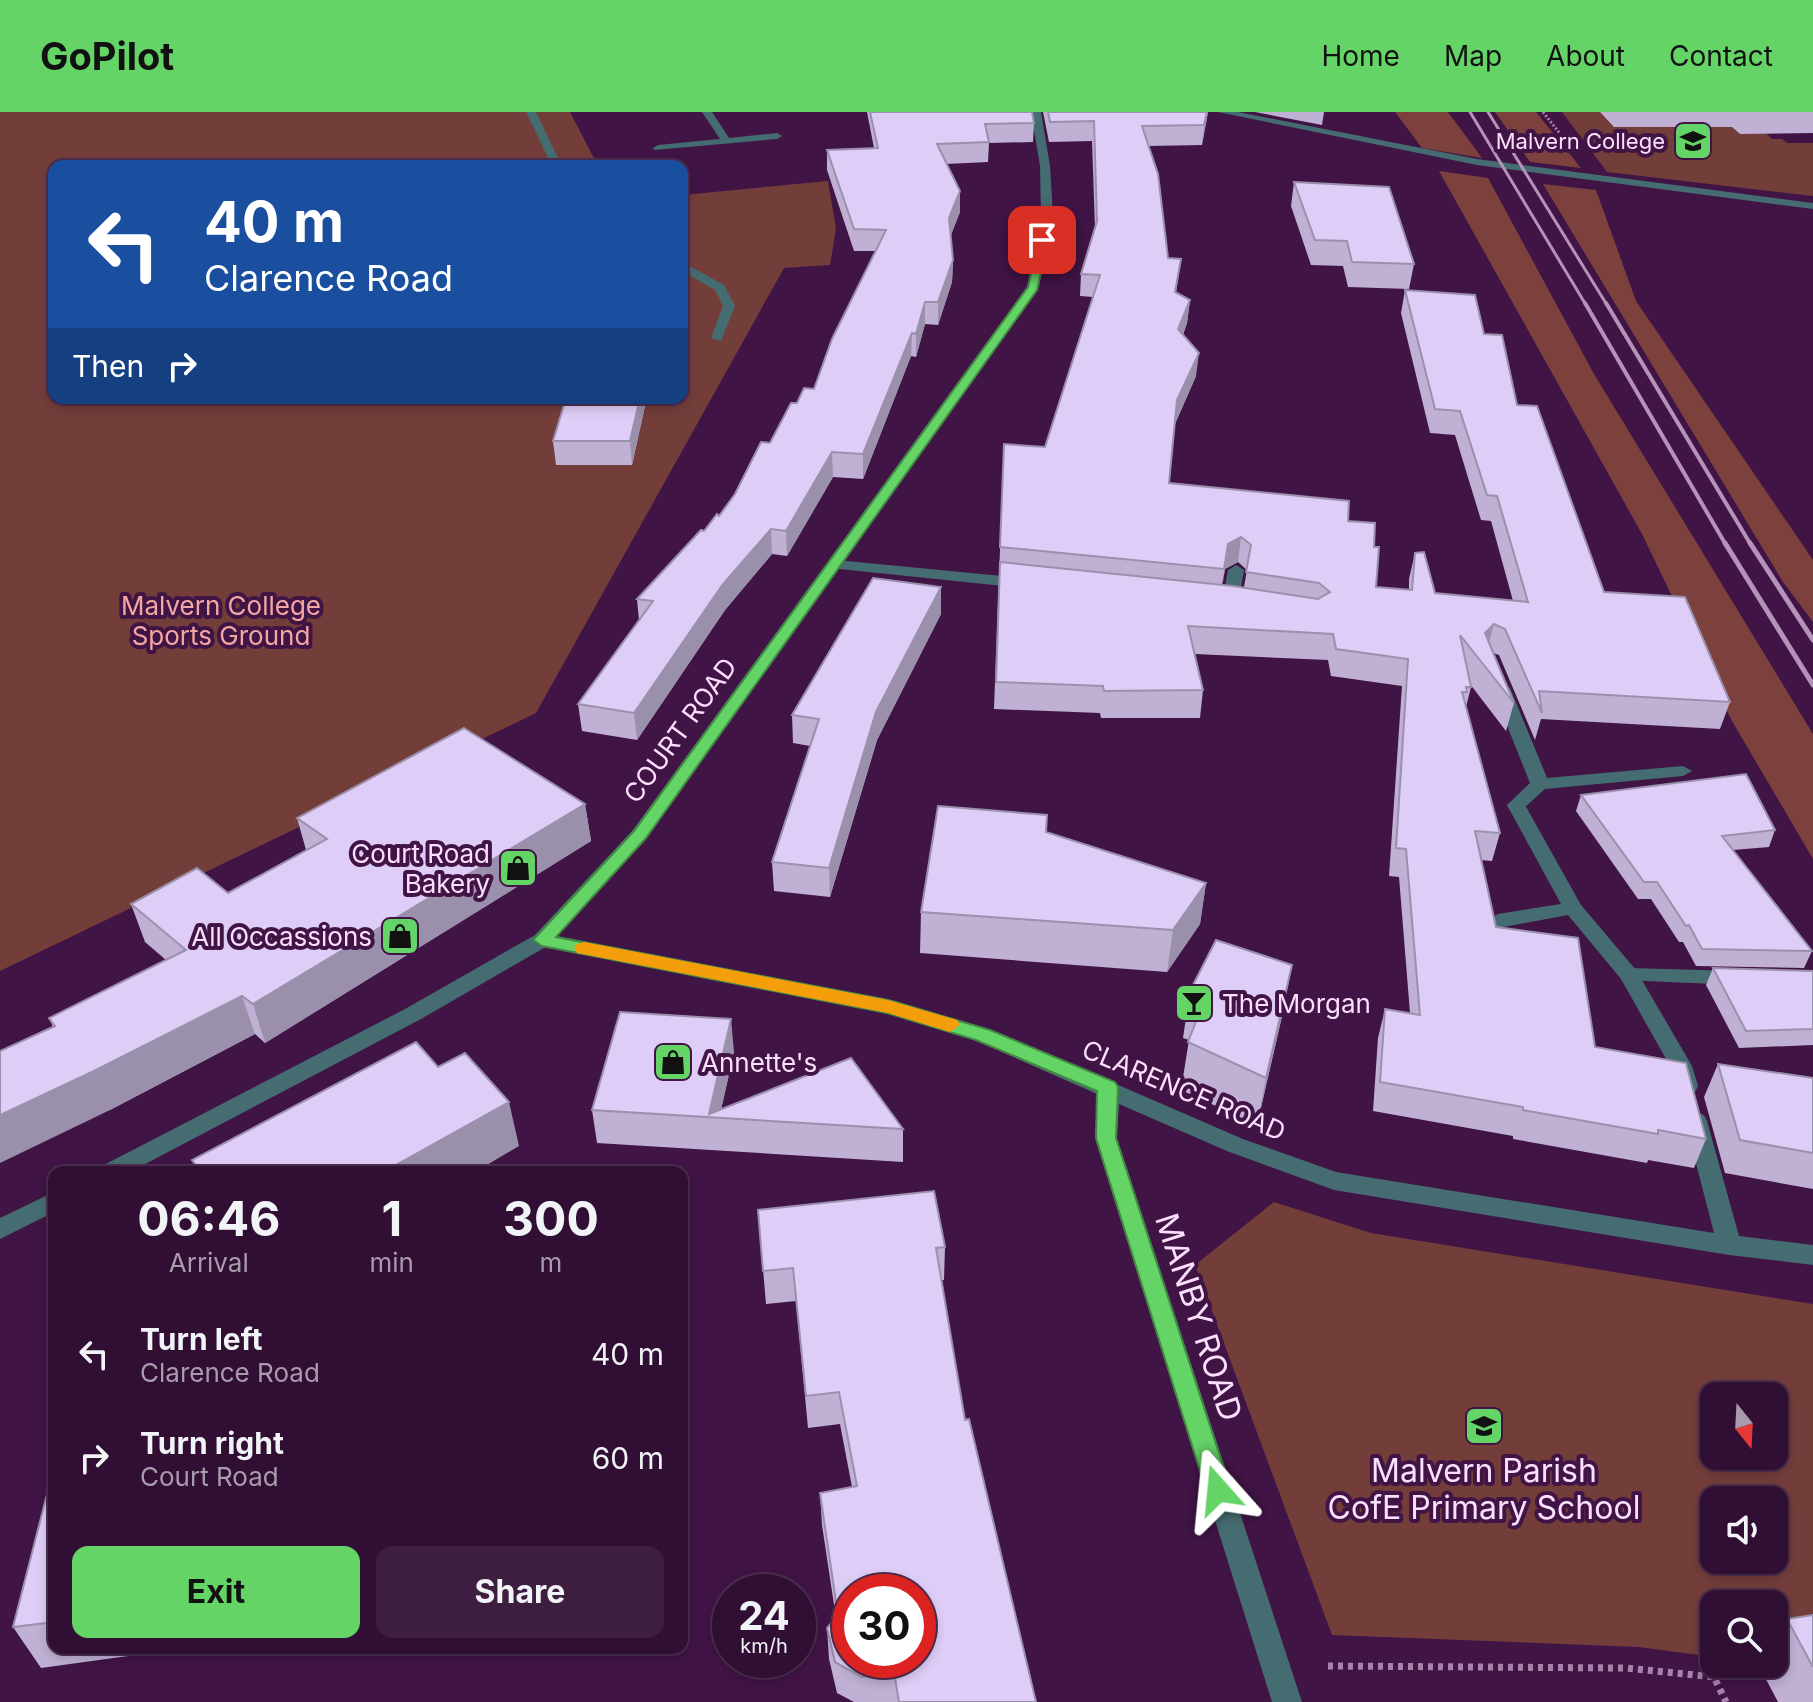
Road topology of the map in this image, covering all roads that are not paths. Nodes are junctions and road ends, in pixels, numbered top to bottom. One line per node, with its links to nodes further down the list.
1 (531, 112): 8 (street)
2 (707, 112): 6 (street)
3 (1036, 112): 12 (street, COURT ROAD)
4 (1223, 112): 9 (street)
5 (777, 136): 6 (street)
6 (726, 141): 7 (street)
7 (658, 148)
8 (554, 160)
9 (1813, 206)
10 (688, 269): 11 (street)
11 (717, 338)
12 (836, 565): 14 (street); 21 (street, COURT ROAD)
13 (1236, 570): 15 (street)
14 (1041, 585)
15 (1230, 605)
16 (1495, 672): 18 (street)
17 (1683, 771): 18 (street)
18 (1540, 784): 19 (street)
19 (1573, 908): 20 (street); 22 (street)
20 (1498, 921)
21 (542, 940): 24 (street, CLARENCE ROAD); 25 (street, COURT ROAD)
22 (1629, 975): 23 (street); 28 (street)
23 (1758, 979)
24 (1108, 1087): 28 (street, CLARENCE ROAD); 30 (street, MANBY ROAD)
25 (122, 1166)
26 (48, 1204): 27 (street)
27 (0, 1229)
28 (1729, 1245): 29 (street, CLARENCE ROAD)
29 (1813, 1255)
30 (1287, 1702)

